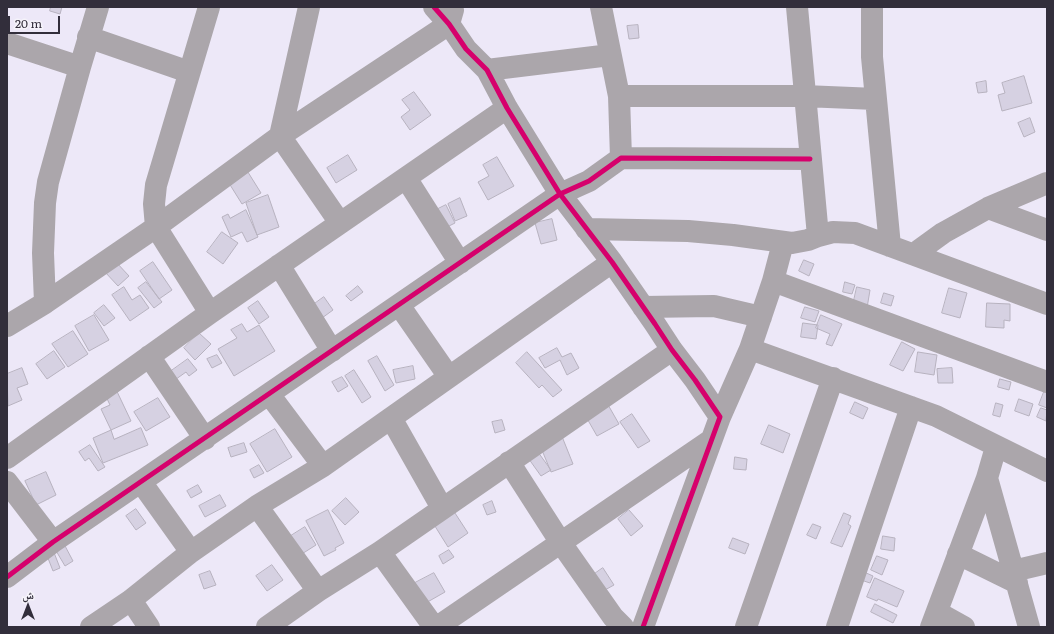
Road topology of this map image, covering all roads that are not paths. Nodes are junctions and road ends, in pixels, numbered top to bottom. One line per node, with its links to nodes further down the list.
1 (98, 7): 9 (street)
2 (209, 7): 14 (street)
3 (309, 7): 19 (street)
4 (434, 7): 8 (street)
5 (601, 7): 11 (street)
6 (797, 7): 16 (street)
7 (872, 7): 17 (street)
8 (452, 16): 13 (street); 19 (street)
9 (88, 37): 12 (street); 14 (street)
10 (7, 43): 12 (street)
11 (610, 55): 13 (street); 15 (street)
12 (80, 67): 38 (street)
13 (487, 70): 18 (street)
14 (189, 72): 27 (street)
15 (619, 96): 16 (street); 20 (street)
16 (804, 96): 17 (street); 21 (street)
17 (876, 99): 32 (street)
18 (507, 108): 22 (street); 24 (street)
19 (280, 136): 26 (street); 27 (street)
20 (621, 158): 21 (street); 24 (street)
21 (810, 159): 30 (street)
22 (406, 178): 26 (street); 35 (street)
23 (1047, 183): 25 (street)
24 (560, 194): 28 (street); 35 (street)
25 (988, 208): 29 (street); 33 (street)
26 (340, 223): 36 (street)
27 (156, 227): 38 (street); 42 (street)
28 (586, 229): 31 (street); 34 (street)
29 (1047, 230)
30 (818, 236): 31 (street); 32 (street)
31 (783, 243): 37 (street)
32 (890, 246): 33 (street)
33 (914, 254): 39 (street)
34 (612, 262): 41 (street); 49 (street)
35 (460, 263): 40 (street)
36 (279, 265): 42 (street); 47 (street)
37 (773, 281): 43 (street); 51 (street)
38 (45, 303): 44 (street)
39 (1047, 304)
40 (399, 305): 47 (street); 49 (street)
41 (643, 307): 43 (street); 46 (street)
42 (210, 312): 48 (street)
43 (762, 317): 45 (street)
44 (7, 326)
45 (750, 349): 50 (street); 54 (street)
46 (672, 350): 54 (street); 60 (street)
47 (332, 351): 52 (street)
48 (149, 356): 56 (street); 59 (street)
49 (449, 377): 55 (street)
50 (833, 378): 53 (street); 86 (street)
51 (1047, 382)
52 (269, 394): 56 (street); 61 (street)
53 (910, 407): 58 (street); 87 (street)
54 (720, 416): 57 (street)
55 (391, 418): 61 (street); 67 (street)
56 (204, 438): 65 (street)
57 (711, 440): 69 (street); 85 (street)
58 (996, 447): 62 (street); 63 (street)
59 (7, 458)
60 (508, 462): 67 (street); 69 (street)
61 (323, 466): 66 (street)
62 (1047, 471)
63 (987, 478): 72 (street); 75 (street)
64 (7, 482): 68 (street)
65 (141, 482): 68 (street); 70 (street)
66 (256, 506): 70 (street); 76 (street)
67 (442, 508): 71 (street)
68 (53, 542): 74 (street)
69 (561, 542): 79 (street); 84 (street)
70 (191, 552): 77 (street)
71 (380, 552): 76 (street); 83 (street)
72 (958, 554): 75 (street); 78 (street)
73 (1047, 563): 75 (street)
74 (7, 577)
75 (1015, 577): 89 (street)
76 (318, 592): 82 (street)
77 (131, 600): 80 (street); 81 (street)
78 (934, 620): 88 (street)
79 (612, 624)
80 (91, 627)
81 (149, 627)
82 (267, 627)
83 (434, 627)
84 (437, 627)
85 (643, 627)
86 (746, 627)
87 (837, 627)
88 (964, 627)
89 (1029, 627)

